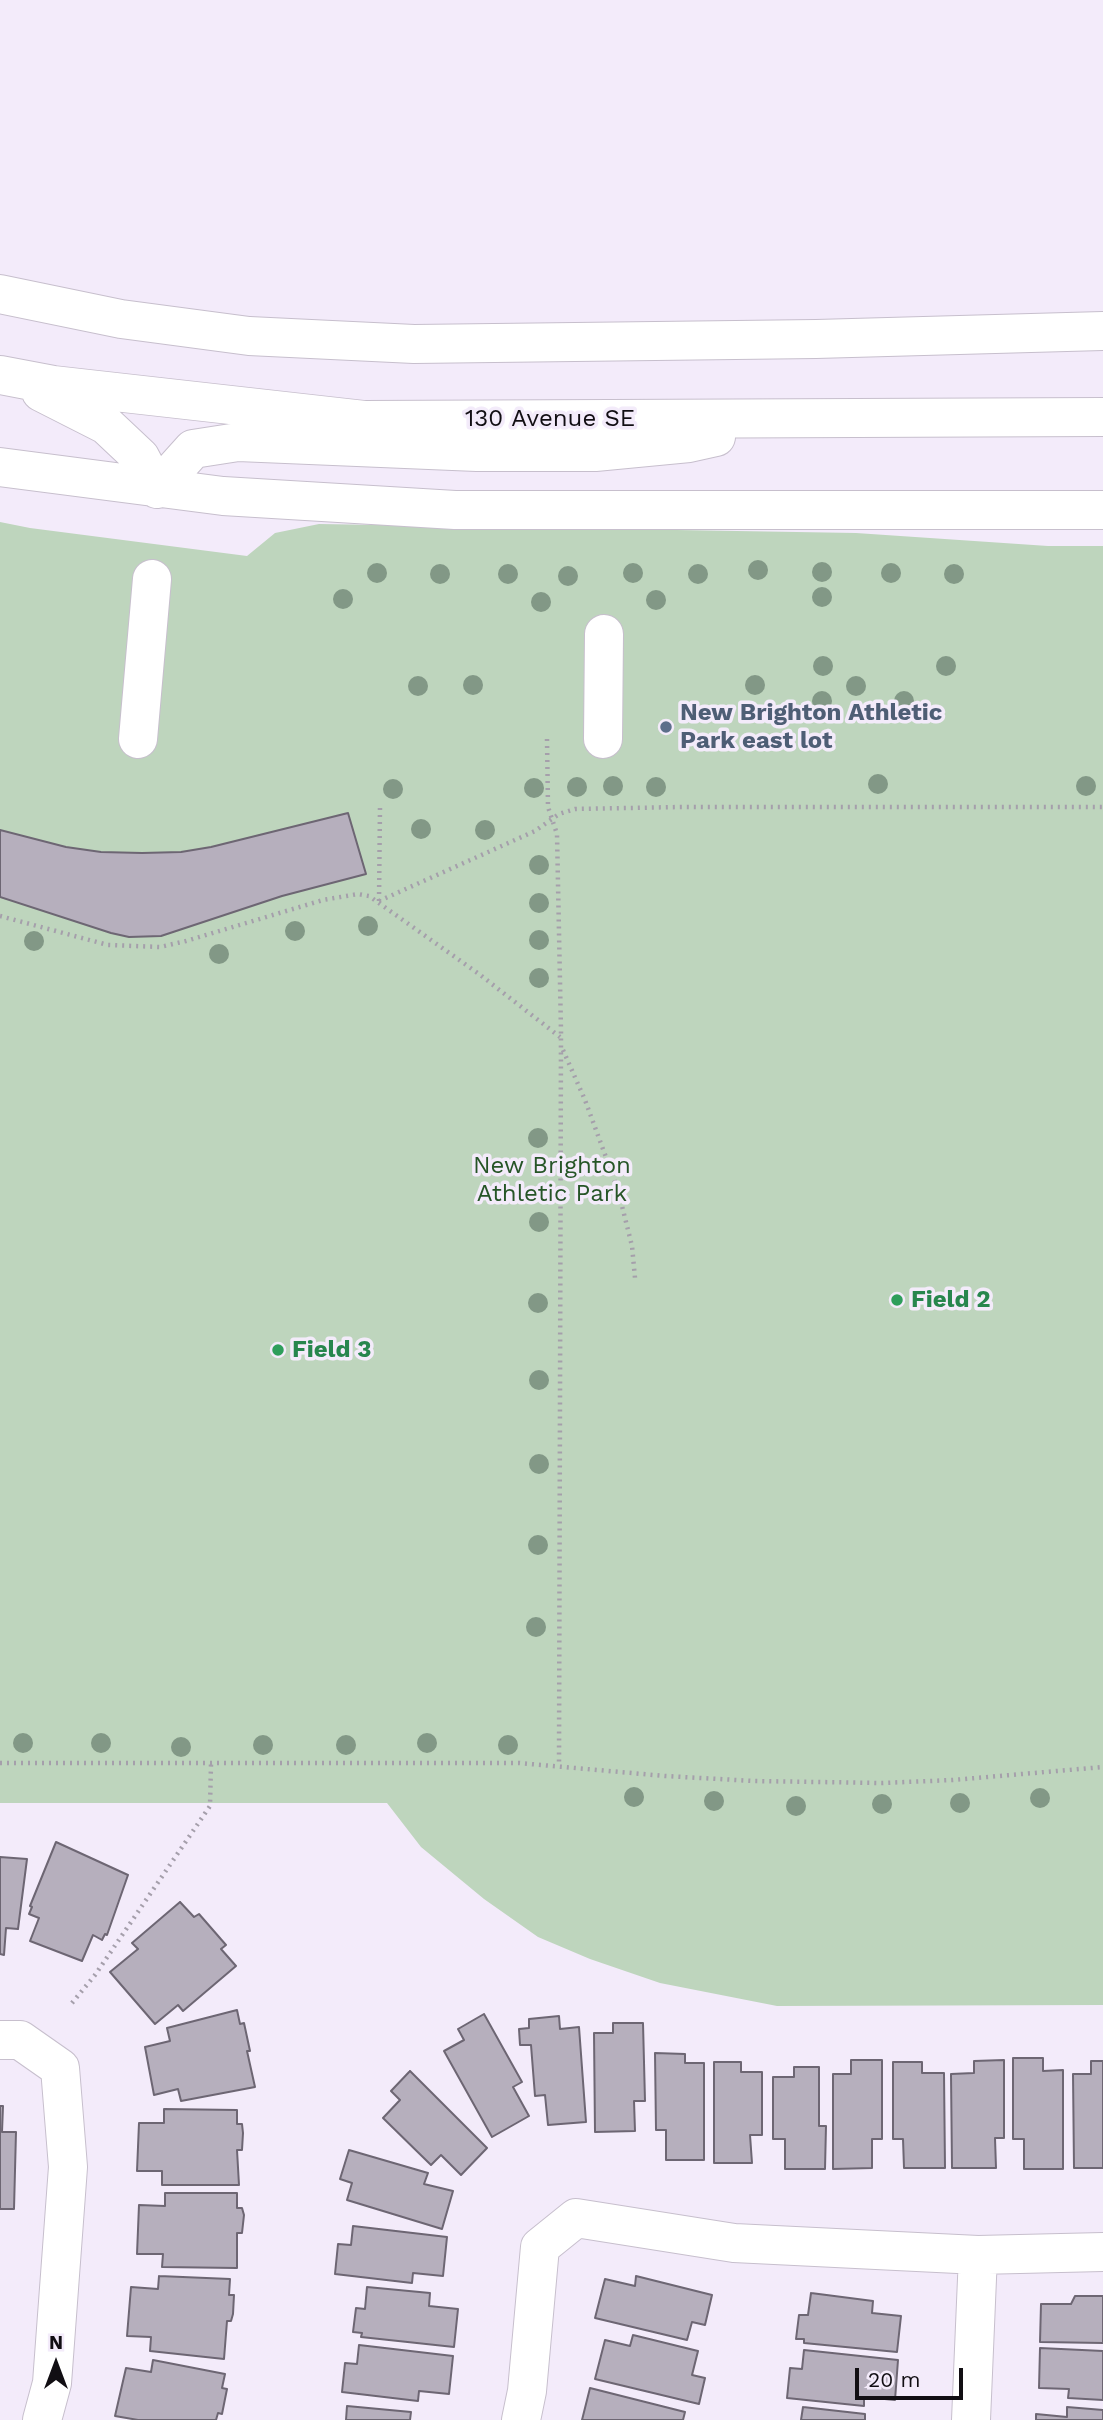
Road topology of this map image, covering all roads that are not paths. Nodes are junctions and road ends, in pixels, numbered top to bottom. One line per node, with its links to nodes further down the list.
1 (0, 294): 2 (main road)
2 (1103, 331)
3 (8, 377): 5 (main road, 130 Avenue SE); 7 (main road)
4 (1103, 417): 5 (main road, 130 Avenue SE)
5 (798, 418): 7 (main road)
6 (0, 467): 7 (main road)
7 (156, 489): 8 (main road)
8 (1103, 510)
9 (152, 579): 11 (main road)
10 (604, 634): 12 (main road)
11 (138, 739)
12 (603, 739)
13 (0, 2040): 16 (main road)
14 (1103, 2252): 15 (main road)
15 (978, 2255): 17 (main road); 18 (main road)
16 (42, 2420)
17 (521, 2420)
18 (971, 2420)

